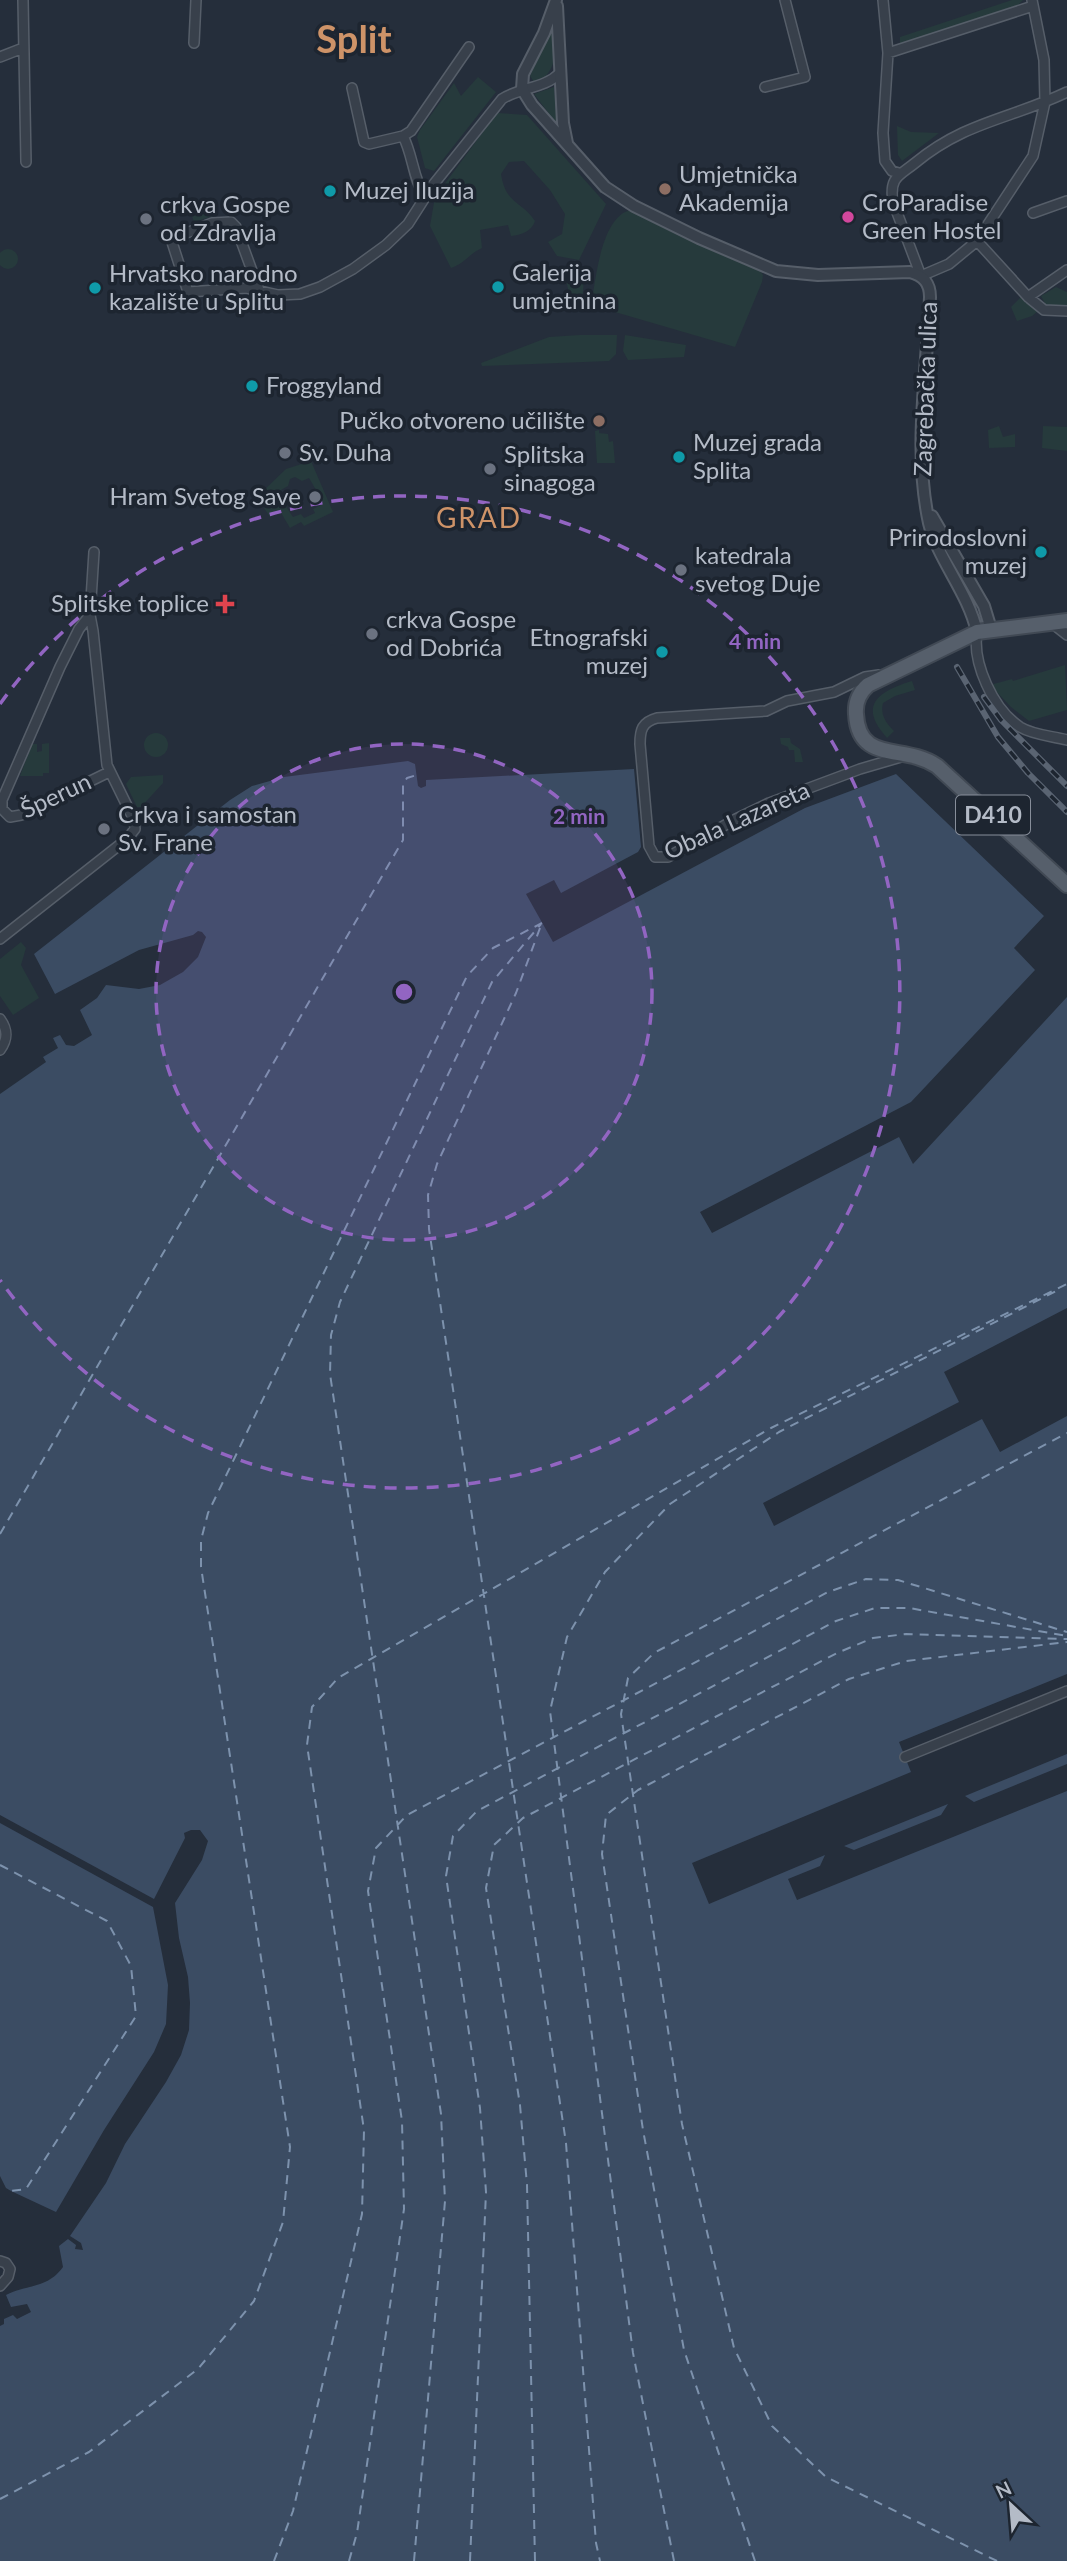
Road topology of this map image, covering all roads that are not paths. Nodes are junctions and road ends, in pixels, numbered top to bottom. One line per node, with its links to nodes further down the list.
1 (23, 0): 9 (street)
2 (197, 0): 7 (street)
3 (556, 0): 12 (street); 15 (street)
4 (785, 0): 13 (street)
5 (883, 0): 10 (street)
6 (1033, 3): 10 (street); 17 (street)
7 (194, 43)
8 (469, 47): 18 (street)
9 (23, 48): 11 (street); 20 (street)
10 (888, 53): 21 (street)
11 (0, 57)
12 (560, 73): 15 (street); 19 (street)
13 (765, 87)
14 (352, 88): 18 (street)
15 (522, 89): 19 (street, Zagrebačka ulica); 22 (street)
16 (1067, 92): 17 (street)
17 (1045, 102): 21 (street); 25 (street)
18 (403, 136): 22 (street)
19 (569, 149): 27 (street, Zagrebačka ulica)
20 (26, 162)
21 (899, 173): 27 (street)
22 (425, 197): 28 (street)
23 (1067, 201): 24 (street)
24 (1033, 213)
25 (977, 242): 27 (street); 29 (street)
26 (1067, 270): 29 (street)
27 (921, 276): 35 (street, Zagrebačka ulica)
28 (259, 290): 28 (street)
29 (1028, 297): 30 (street)
30 (1067, 310)
31 (93, 552): 32 (street)
32 (90, 615): 40 (street); 40 (street, Šperun)
33 (1067, 621): 34 (main road, D410)
34 (1051, 623): 35 (main road, D410); 36 (street)
35 (984, 630): 37 (main road, D410); 38 (street)
36 (1067, 635)
37 (888, 674): 39 (main road, D410); 39 (street, Obala Lazareta)
38 (1067, 740)
39 (913, 756): 41 (main road, D410)
40 (109, 772): 42 (street)
41 (1067, 885)
42 (0, 939)
43 (0, 1018): 44 (street)
44 (0, 1050)
45 (1067, 1691): 46 (street)
46 (905, 1757)
47 (0, 2261): 48 (street)
48 (0, 2286)

